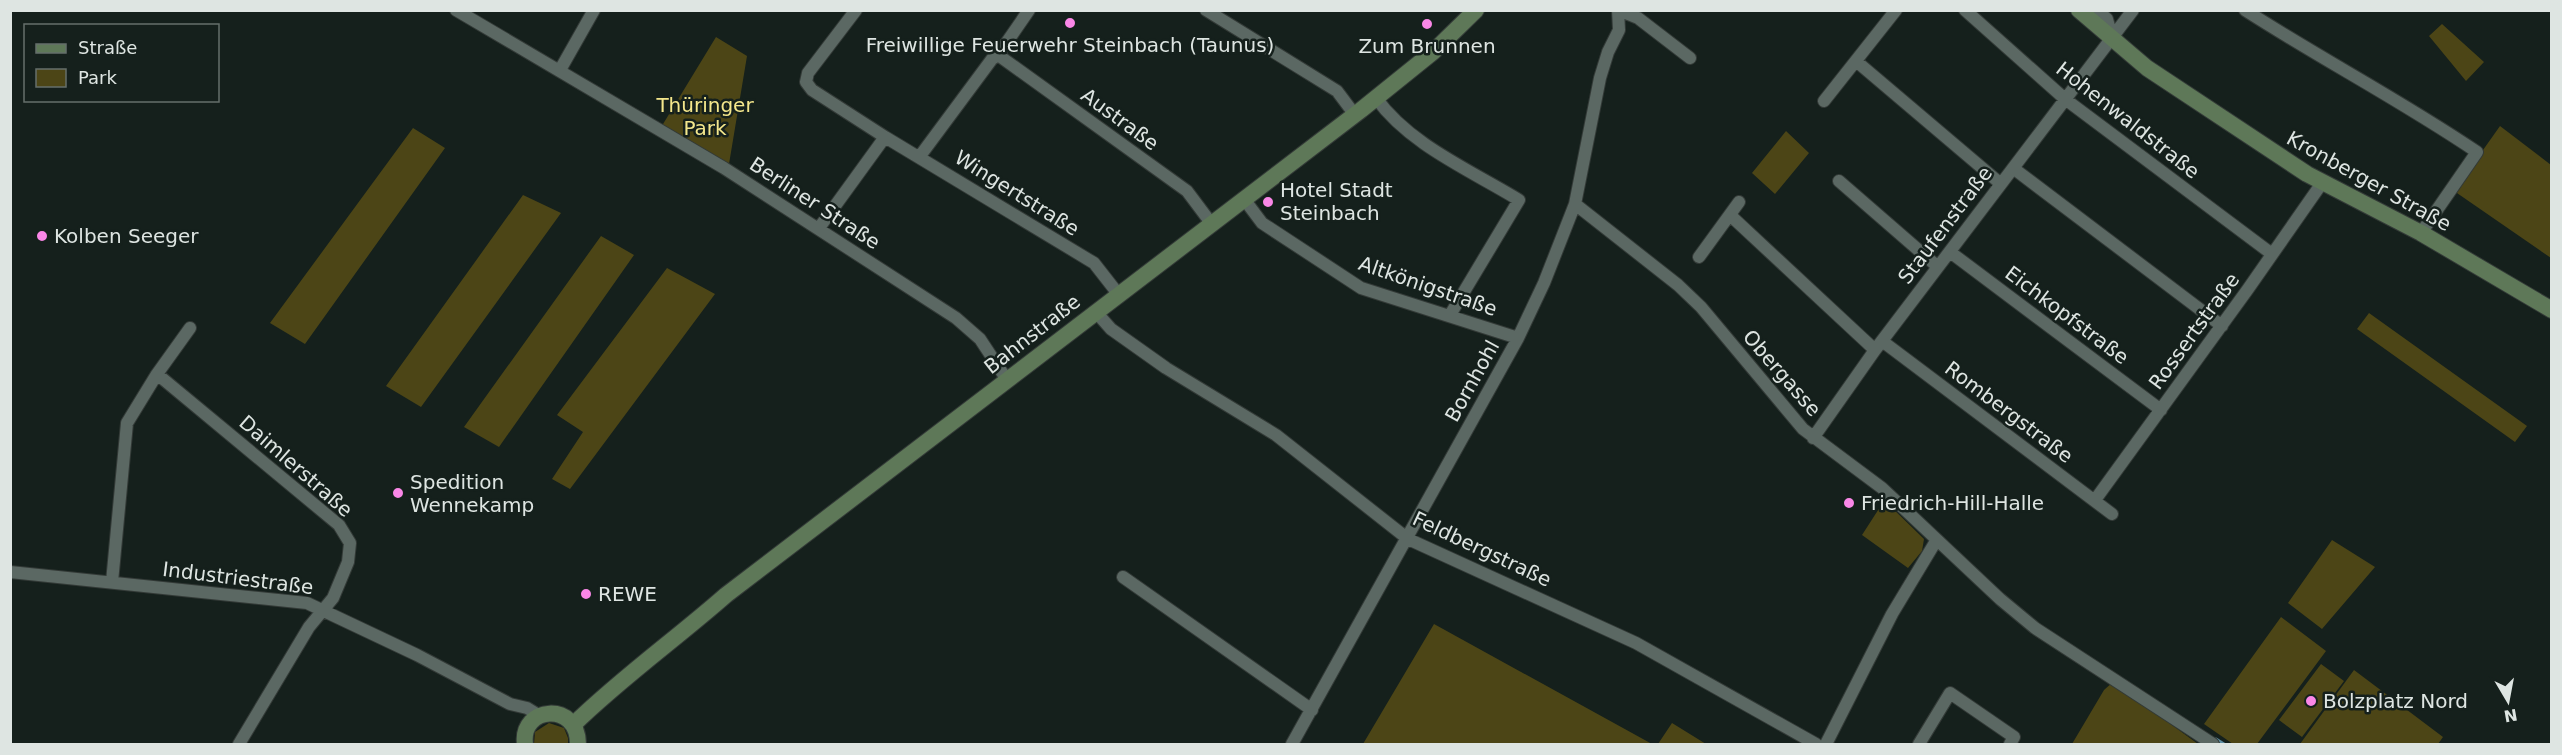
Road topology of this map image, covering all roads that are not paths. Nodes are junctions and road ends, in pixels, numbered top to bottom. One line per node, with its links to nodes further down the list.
1 (456, 10): 17 (street, Berliner Straße)
2 (594, 10): 17 (street)
3 (856, 10): 22 (street, Wingertstraße)
4 (1029, 10): 14 (street)
5 (1206, 10): 21 (street)
6 (1476, 10): 18 (main road, Bahnstraße)
7 (1896, 10): 16 (street)
8 (1965, 10): 19 (street, Hohenwaldstraße)
9 (2079, 10): 13 (main road, Kronberger Straße)
10 (2097, 10): 13 (street, Kronberger Straße)
11 (2133, 10): 13 (street)
12 (2245, 10): 34 (street)
13 (2112, 39): 19 (street, Staufenstraße); 26 (main road, Kronberger Straße)
14 (998, 55): 23 (street); 32 (street, Austraße)
15 (1690, 58): 30 (street, Bornhohl)
16 (1856, 61): 20 (street); 27 (street)
17 (560, 70): 33 (street, Berliner Straße)
18 (1376, 98): 21 (main road, Bahnstraße); 42 (street)
19 (2066, 99): 24 (street, Staufenstraße); 36 (street, Hohenwaldstraße)
20 (1824, 101)
21 (1355, 115): 28 (main road, Bahnstraße)
22 (885, 137): 23 (street, Wingertstraße); 33 (street)
23 (921, 156): 39 (street, Wingertstraße)
24 (2013, 168): 27 (street, Staufenstraße); 43 (street)
25 (1839, 181): 38 (street)
26 (2322, 183): 34 (main road, Kronberger Straße); 36 (street, Rossertstraße)
27 (2001, 184): 35 (street, Staufenstraße)
28 (1244, 199): 32 (main road, Bahnstraße); 42 (street, Altkönigstraße)
29 (1739, 202): 31 (street)
30 (1575, 204): 45 (street, Bornhohl); 50 (street, Obergasse)
31 (1731, 216): 37 (street); 46 (street, Rombergstraße)
32 (1211, 223): 39 (main road, Bahnstraße)
33 (819, 228): 48 (street, Berliner Straße)
34 (2421, 233): 40 (main road, Kronberger Straße)
35 (1950, 252): 38 (street, Staufenstraße); 49 (street, Eichkopfstraße)
36 (2272, 254): 43 (street, Rossertstraße)
37 (1699, 257)
38 (1938, 267): 46 (street, Staufenstraße)
39 (1119, 294): 41 (main road, Bahnstraße)
40 (2552, 310)
41 (1096, 312): 48 (main road, Bahnstraße); 53 (street, Feldbergstraße)
42 (1450, 315): 45 (street, Altkönigstraße)
43 (2222, 326): 49 (street, Rossertstraße)
44 (190, 328): 47 (street)
45 (1518, 338): 53 (street, Bornhohl)
46 (1879, 345): 50 (street, Staufenstraße); 51 (street, Rombergstraße)
47 (157, 374): 57 (street); 58 (street, Daimlerstraße)
48 (1007, 380): 60 (main road, Bahnstraße)
49 (2161, 410): 51 (street, Rossertstraße)
50 (1814, 438): 54 (street, Obergasse)
51 (2095, 500): 52 (street, Rombergstraße)
52 (2112, 514)
53 (1407, 539): 59 (street, Bornhohl); 66 (street, Feldbergstraße)
54 (1936, 541): 67 (street); 70 (street, Obergasse)
55 (10, 573): 57 (street, Industriestraße)
56 (1123, 577): 59 (street)
57 (112, 582): 58 (street, Industriestraße)
58 (324, 609): 61 (street, Industriestraße); 62 (street, Daimlerstraße)
59 (1312, 710): 65 (street, Bornhohl)
60 (568, 720): 61 (main road); 64 (main road)
61 (534, 721): 63 (main road)
62 (239, 744)
63 (525, 744)
64 (578, 744)
65 (1292, 744)
66 (1816, 744)
67 (1826, 744)
68 (1919, 744): 69 (street)
69 (2010, 744)
70 (2213, 744)

